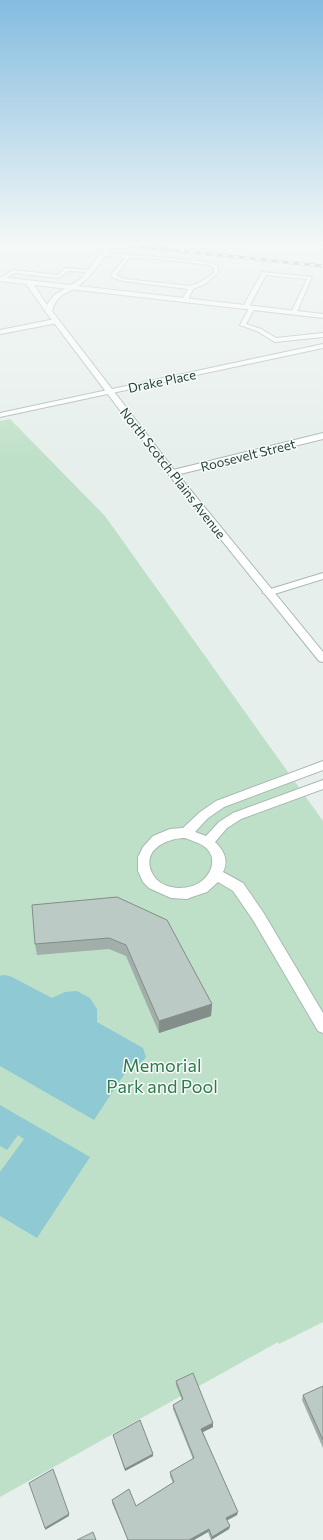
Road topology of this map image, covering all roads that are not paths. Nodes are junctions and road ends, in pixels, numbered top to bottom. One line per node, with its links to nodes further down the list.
1 (53, 317): 3 (street, North Scotch Plains Avenue)
2 (246, 317): 6 (lane)
3 (56, 321): 4 (street); 9 (street, North Scotch Plains Avenue)
4 (0, 332)
5 (323, 335): 6 (lane)
6 (314, 336): 7 (lane)
7 (323, 340)
8 (323, 346): 9 (street, Drake Place)
9 (109, 392): 10 (street, Drake Place); 12 (street, North Scotch Plains Avenue)
10 (0, 415)
11 (323, 436): 12 (street, Roosevelt Street)
12 (172, 473): 14 (street, North Scotch Plains Avenue)
13 (323, 576): 14 (street)
14 (268, 593): 15 (street, North Scotch Plains Avenue)
15 (323, 659)
16 (323, 765): 18 (street)
17 (323, 784): 19 (street)
18 (186, 833): 19 (street); 20 (street)
19 (208, 842): 20 (street)
20 (217, 875): 21 (street)
21 (323, 1026)

